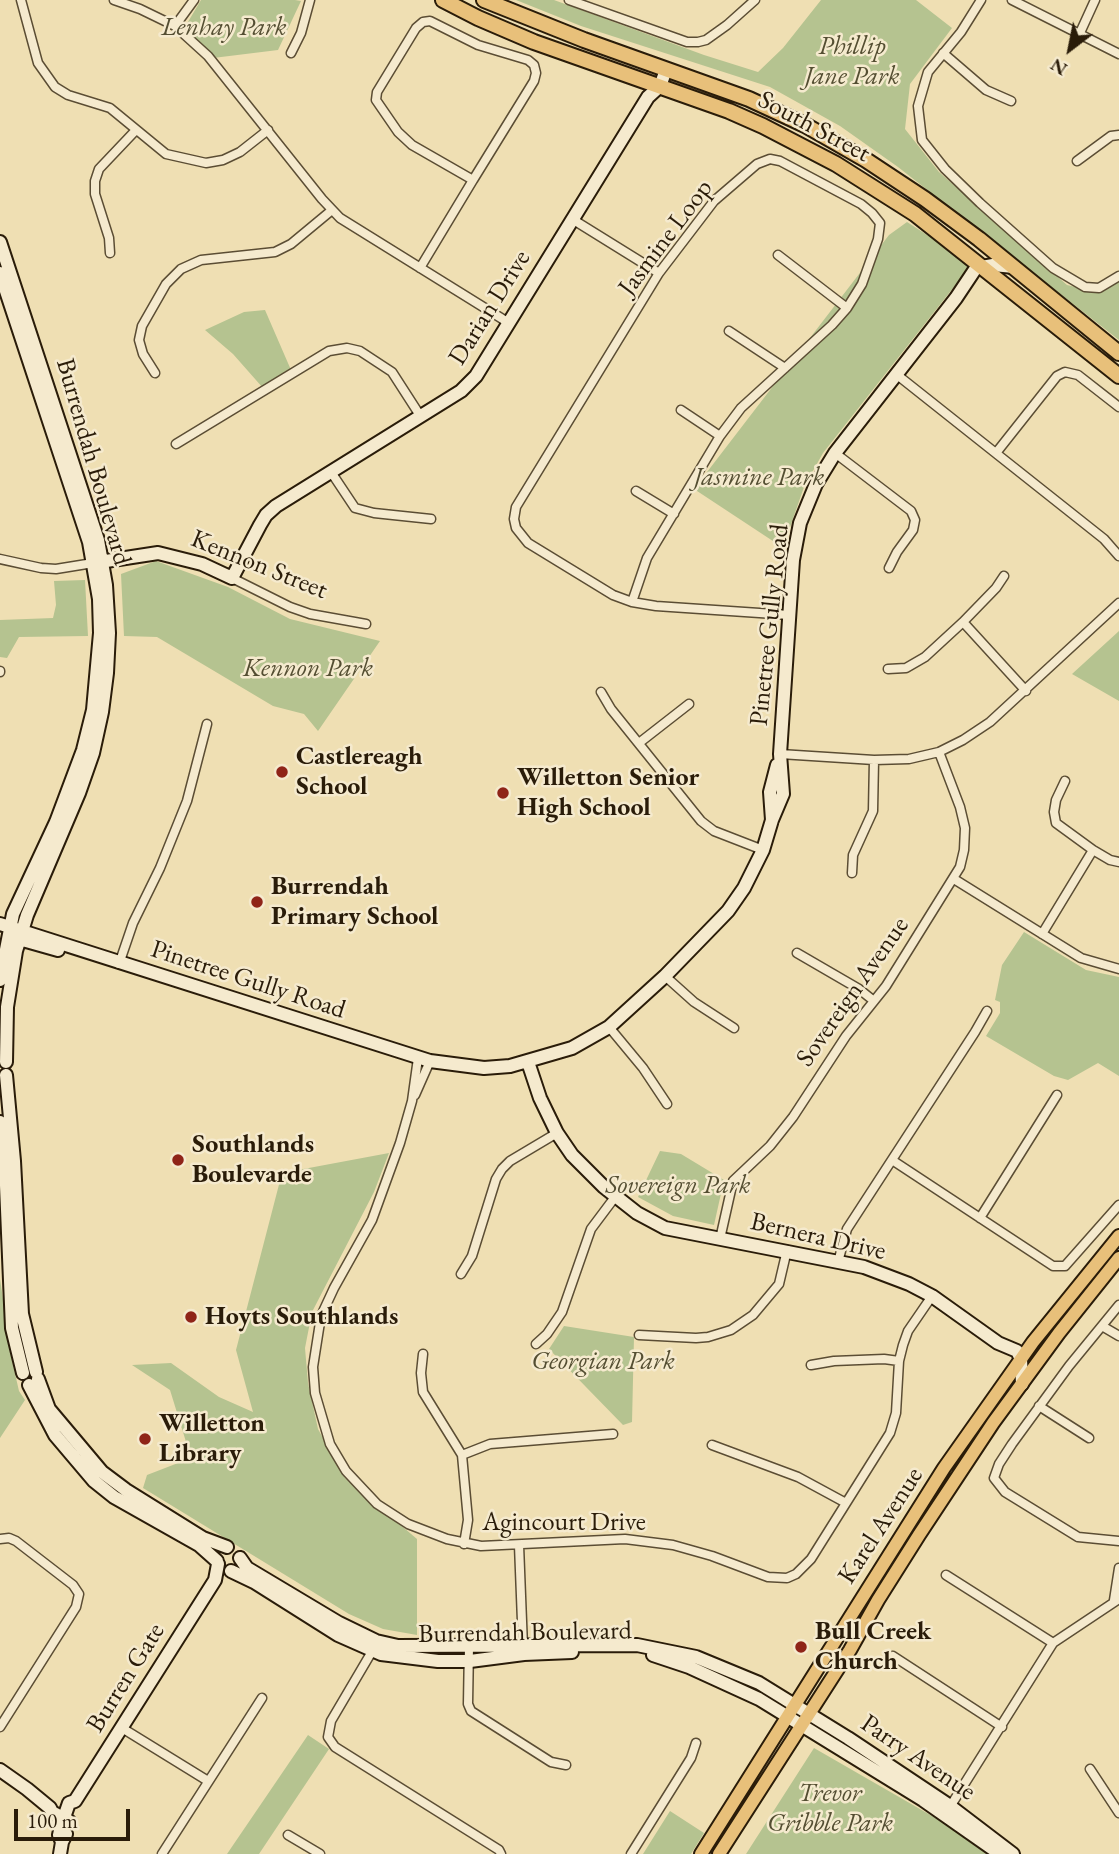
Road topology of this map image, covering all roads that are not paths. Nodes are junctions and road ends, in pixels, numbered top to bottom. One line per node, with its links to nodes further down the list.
1 (21, 0): 20 (street)
2 (114, 0): 12 (street)
3 (194, 0): 12 (street)
4 (310, 0): 14 (street)
5 (443, 0): 18 (highway, South Street)
6 (484, 0): 17 (highway, South Street)
7 (569, 0): 8 (street)
8 (755, 0)
9 (981, 0): 15 (street)
10 (1012, 0): 13 (street)
11 (1095, 0): 13 (street)
12 (175, 26): 21 (street)
13 (1079, 35): 16 (street)
14 (290, 53)
15 (943, 53): 19 (street); 36 (street)
16 (1119, 54)
17 (661, 68): 18 (main road, Darian Drive); 27 (highway, South Street)
18 (655, 84): 26 (main road, Darian Drive); 31 (highway, South Street)
19 (1011, 101)
20 (135, 130): 21 (street); 29 (street)
21 (268, 130): 25 (street)
22 (1119, 135): 23 (street)
23 (1077, 161)
24 (473, 180): 24 (street); 33 (street)
25 (332, 210): 33 (street); 42 (street)
26 (572, 219): 35 (street); 38 (main road, Darian Drive)
27 (979, 239): 31 (main road); 32 (highway, South Street)
28 (0, 242): 58 (main road, Burrendah Boulevard)
29 (110, 253)
30 (778, 255): 37 (street)
31 (984, 267): 32 (main road); 43 (main road, Pinetree Gully Road); 44 (highway, South Street)
32 (1014, 267): 40 (highway, South Street)
33 (420, 268): 38 (street)
34 (0, 273): 58 (main road, Burrendah Boulevard)
35 (659, 273): 37 (street, Jasmine Loop); 62 (street, Jasmine Loop)
36 (1119, 276)
37 (846, 308): 41 (street, Jasmine Loop)
38 (509, 323): 47 (main road, Darian Drive)
39 (729, 331): 41 (street)
40 (1119, 353)
41 (785, 368): 48 (street, Jasmine Loop)
42 (155, 373)
43 (896, 374): 50 (main road, Pinetree Gully Road); 51 (street)
44 (1119, 376)
45 (1119, 407): 51 (street)
46 (681, 410): 48 (street)
47 (421, 417): 49 (street); 52 (main road, Darian Drive)
48 (720, 436): 54 (street, Jasmine Loop)
49 (176, 444)
50 (835, 453): 59 (street); 64 (main road, Pinetree Gully Road)
51 (996, 453): 56 (street)
52 (331, 472): 55 (street); 61 (main road, Darian Drive)
53 (636, 491): 54 (street)
54 (674, 514): 62 (street, Jasmine Loop)
55 (431, 519)
56 (1119, 556)
57 (0, 559): 58 (street)
58 (98, 562): 61 (main road, Kennon Street); 82 (main road, Burrendah Boulevard)
59 (889, 568)
60 (1004, 576): 65 (street)
61 (232, 578): 66 (street, Kennon Street)
62 (632, 602): 64 (street, Jasmine Loop)
63 (1119, 603): 68 (street)
64 (789, 615): 74 (main road, Pinetree Gully Road)
65 (962, 622): 67 (street); 68 (street)
66 (366, 624)
67 (888, 669)
68 (1026, 691): 73 (street)
69 (601, 692): 72 (street)
70 (689, 704): 72 (street)
71 (207, 724): 85 (street)
72 (639, 743): 77 (street)
73 (939, 752): 75 (street); 81 (street, Sovereign Avenue)
74 (780, 754): 75 (street); 77 (main road, Pinetree Gully Road)
75 (874, 760): 80 (street)
76 (1066, 780): 78 (street)
77 (764, 850): 87 (main road, Pinetree Gully Road)
78 (1093, 850): 79 (street); 83 (street)
79 (1119, 862)
80 (852, 873)
81 (954, 879): 83 (street); 89 (street, Sovereign Avenue)
82 (10, 931): 85 (main road, Pinetree Gully Road); 88 (main road, Burrendah Boulevard); 94 (main road, Pinetree Gully Road); 95 (main road, Burrendah Boulevard)
83 (1042, 934): 86 (street)
84 (797, 953): 89 (street)
85 (119, 964): 94 (main road, Pinetree Gully Road)
86 (1119, 968)
87 (665, 976): 91 (main road, Pinetree Gully Road); 92 (street)
88 (0, 980)
89 (874, 1001): 105 (street, Sovereign Avenue)
90 (987, 1012): 100 (street)
91 (609, 1027): 93 (main road, Pinetree Gully Road); 97 (street)
92 (734, 1027)
93 (528, 1062): 94 (main road, Pinetree Gully Road); 99 (main road, Bernera Drive)
94 (423, 1063): 131 (street, Agincourt Drive)
95 (3, 1069): 98 (main road, Burrendah Boulevard)
96 (1057, 1095): 103 (street)
97 (667, 1104)
98 (3, 1121): 121 (main road, Burrendah Boulevard)
99 (557, 1133): 101 (main road, Bernera Drive); 109 (street)
100 (892, 1160): 103 (street); 108 (street)
101 (615, 1197): 105 (main road, Bernera Drive); 116 (street)
102 (1119, 1205): 103 (street)
103 (980, 1218)
104 (1119, 1236): 118 (main road, Karel Avenue)
105 (720, 1239): 106 (main road, Bernera Drive)
106 (787, 1250): 108 (main road, Bernera Drive); 114 (street)
107 (1119, 1258): 113 (main road, Karel Avenue)
108 (838, 1262): 110 (main road, Bernera Drive)
109 (461, 1274)
110 (932, 1296): 118 (main road, Bernera Drive); 119 (street, Agincourt Drive)
111 (1119, 1305): 112 (street)
112 (1102, 1326): 115 (street); 123 (street)
113 (1059, 1333): 118 (main road); 122 (main road, Karel Avenue)
114 (639, 1335)
115 (1119, 1336)
116 (536, 1345)
117 (423, 1354): 127 (street)
118 (1020, 1359): 122 (main road); 146 (main road, Karel Avenue)
119 (899, 1361): 120 (street); 128 (street, Agincourt Drive)
120 (811, 1365)
121 (32, 1377): 133 (main road, Burrendah Boulevard); 135 (main road, Burrendah Boulevard)
122 (1022, 1384): 147 (main road, Karel Avenue)
123 (1040, 1406): 125 (street); 130 (street)
124 (613, 1434): 127 (street)
125 (1089, 1438)
126 (712, 1445): 128 (street)
127 (462, 1455): 131 (street)
128 (846, 1503): 132 (street, Agincourt Drive)
129 (0, 1539): 148 (street)
130 (1119, 1541)
131 (464, 1544): 132 (street, Agincourt Drive)
132 (519, 1545): 142 (street)
133 (227, 1547): 134 (main road); 135 (main road)
134 (240, 1558): 135 (main road); 140 (main road, Burrendah Boulevard)
135 (223, 1567): 140 (main road, Burrendah Boulevard); 150 (main road, Burren Gate)
136 (1119, 1568): 138 (street)
137 (946, 1575): 139 (street)
138 (1117, 1599): 139 (street)
139 (1053, 1643): 149 (street)
140 (375, 1646): 141 (main road, Burrendah Boulevard); 144 (main road, Burrendah Boulevard); 163 (street)
141 (469, 1646): 142 (main road, Burrendah Boulevard); 144 (street)
142 (524, 1649): 144 (main road, Burrendah Boulevard); 146 (main road, Burrendah Boulevard)
143 (893, 1656): 149 (street)
144 (470, 1661): 152 (street)
145 (262, 1698): 155 (street)
146 (791, 1710): 147 (main road, Parry Avenue); 165 (main road, Karel Avenue)
147 (806, 1719): 156 (main road, Parry Avenue); 166 (main road, Karel Avenue)
148 (0, 1727)
149 (1002, 1727): 156 (street)
150 (122, 1728): 155 (street); 157 (main road, Burren Gate)
151 (696, 1743): 164 (street)
152 (566, 1765)
153 (1090, 1769): 158 (street)
154 (0, 1770): 157 (main road)
155 (208, 1781): 161 (street)
156 (948, 1811): 167 (main road, Parry Avenue); 168 (main road, Parry Avenue)
157 (69, 1813): 160 (main road)
158 (1119, 1813)
159 (288, 1835): 162 (street)
160 (61, 1848)
161 (162, 1854)
162 (320, 1854)
163 (501, 1854)
164 (631, 1854)
165 (701, 1854)
166 (719, 1854)
167 (1000, 1854)
168 (1013, 1854)

